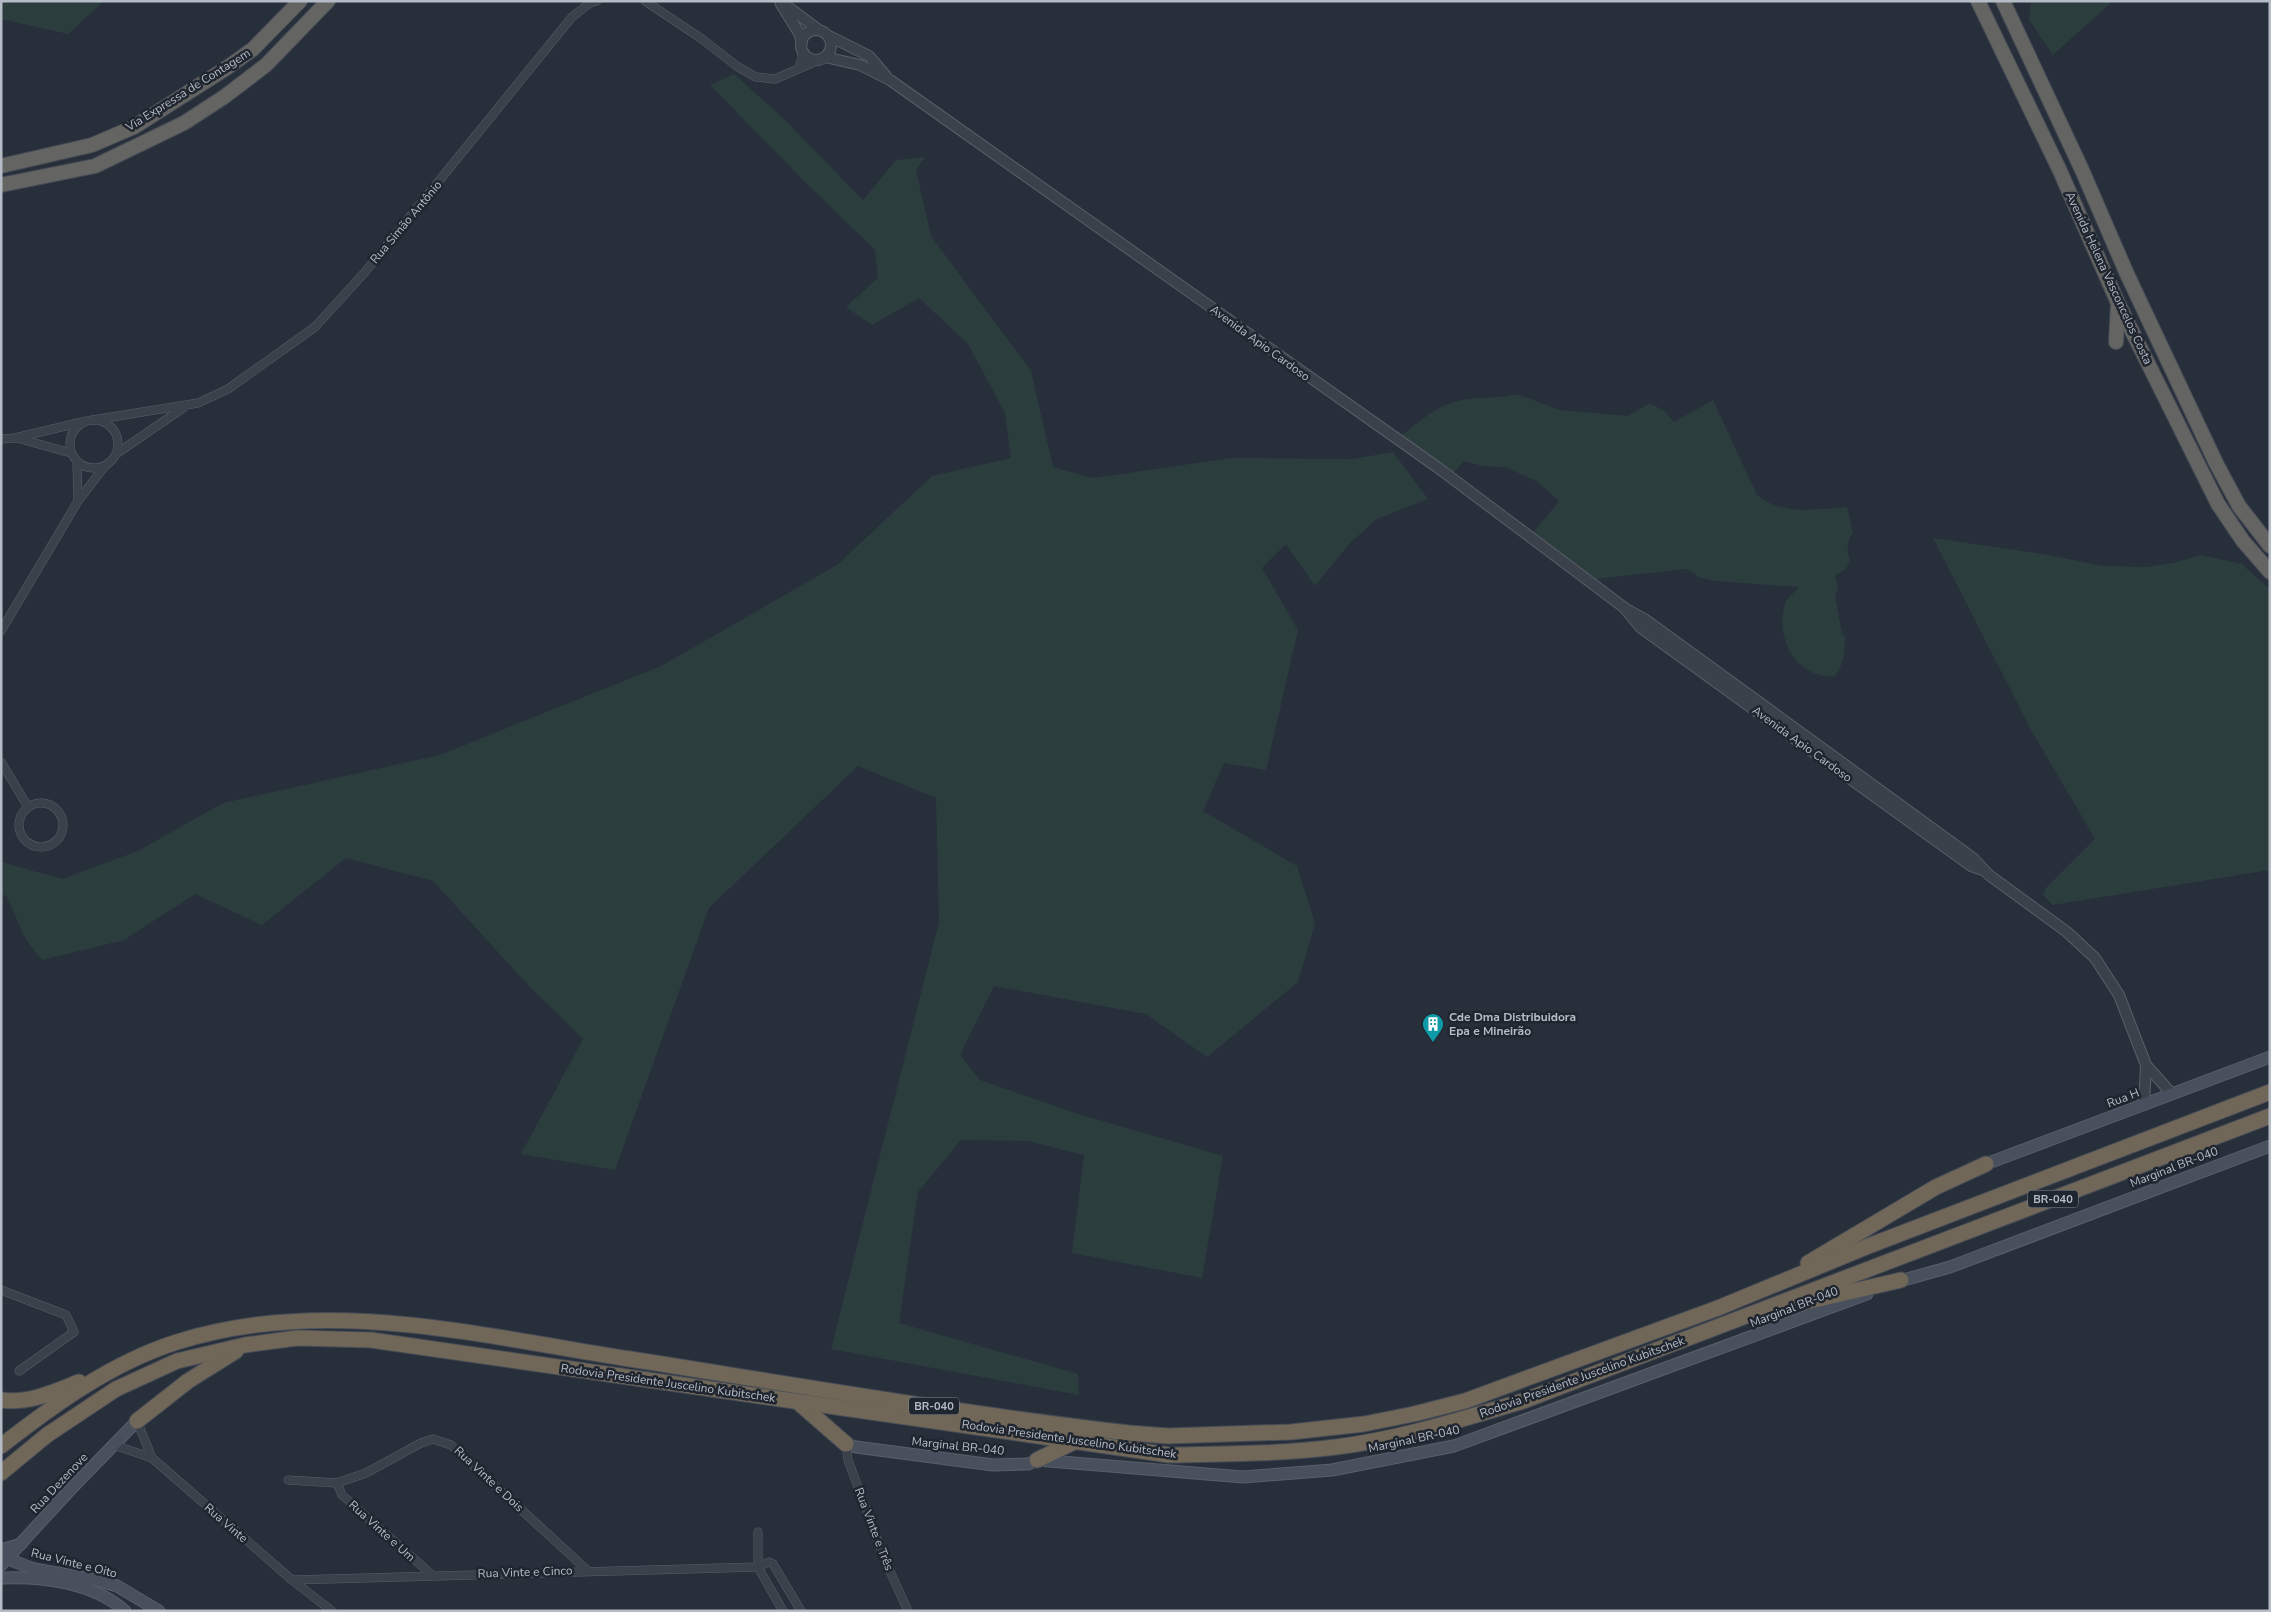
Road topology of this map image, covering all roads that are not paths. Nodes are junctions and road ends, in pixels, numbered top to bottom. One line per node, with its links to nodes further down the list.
1 (300, 1): 14 (highway, Via Expressa de Contagem)
2 (328, 1): 15 (highway, Via Expressa de Contagem)
3 (597, 1): 18 (street, Rua Simão Antônio)
4 (645, 1): 12 (street)
5 (780, 1): 8 (street); 10 (street)
6 (1978, 1): 16 (highway, Avenida Helena Vasconcelos Costa)
7 (2003, 1): 27 (highway, Avenida Helena Vasconcelos Costa)
8 (819, 30): 9 (street); 10 (street)
9 (829, 36): 11 (street); 13 (street, Avenida Apio Cardoso)
10 (802, 45): 11 (street); 12 (street)
11 (822, 58): 12 (street); 13 (street, Avenida Apio Cardoso)
12 (799, 68)
13 (890, 80): 33 (street, Avenida Apio Cardoso)
14 (1, 166)
15 (1, 185)
16 (2118, 303): 17 (highway); 28 (highway, Avenida Helena Vasconcelos Costa)
17 (2116, 342)
18 (184, 407): 19 (street, Rua Simão Antônio); 23 (street, Rua Simão Antônio)
19 (90, 420): 20 (street, Rua Simão Antônio); 22 (street); 23 (street)
20 (16, 438): 21 (street, Rua Simão Antônio); 22 (street, Rua Simão Antônio)
21 (1, 439)
22 (72, 453): 24 (street)
23 (116, 454): 25 (street)
24 (77, 461): 25 (street); 26 (street)
25 (106, 466): 26 (street)
26 (78, 500): 29 (street)
27 (2270, 546)
28 (2270, 572)
29 (1, 631)
30 (1, 762): 31 (street)
31 (28, 807): 31 (street)
32 (2270, 1056): 35 (main road, Rua H)
33 (2146, 1065): 35 (street, Avenida Apio Cardoso); 36 (street, Avenida Apio Cardoso)
34 (2270, 1092): 42 (highway, Rodovia Presidente Juscelino Kubitschek / BR-040)
35 (2172, 1094): 36 (main road, Rua H)
36 (2144, 1105): 39 (main road, Rua H)
37 (2270, 1116): 43 (highway, Rodovia Presidente Juscelino Kubitschek / BR-040)
38 (2270, 1146): 40 (main road, Marginal BR-040)
39 (1986, 1164): 42 (highway)
40 (1901, 1280): 43 (highway); 55 (main road, Marginal BR-040)
41 (1, 1290): 46 (street)
42 (1762, 1291): 45 (highway, Rodovia Presidente Juscelino Kubitschek / BR-040)
43 (1760, 1312): 50 (highway, Rodovia Presidente Juscelino Kubitschek / BR-040)
44 (245, 1345): 48 (highway, Rodovia Presidente Juscelino Kubitschek / BR-040); 49 (highway); 56 (highway, Rodovia Presidente Juscelino Kubitschek / BR-040)
45 (131, 1359): 47 (highway); 53 (highway, Rodovia Presidente Juscelino Kubitschek / BR-040)
46 (19, 1371)
47 (1, 1400)
48 (799, 1402): 50 (highway, Rodovia Presidente Juscelino Kubitschek / BR-040); 51 (highway)
49 (138, 1421): 52 (main road, Rua Dezenove); 54 (street, Rua Vinte)
50 (1076, 1441): 55 (highway)
51 (846, 1444): 55 (main road, Marginal BR-040); 71 (street, Rua Vinte e Três)
52 (114, 1445): 54 (street); 60 (main road, Rua Dezenove)
53 (1, 1446)
54 (152, 1458): 65 (street, Rua Vinte)
55 (1037, 1460)
56 (1, 1473)
57 (288, 1480): 58 (street, Rua Vinte e Dois)
58 (337, 1483): 62 (street, Rua Vinte e Dois); 63 (street, Rua Vinte e Um)
59 (758, 1532): 61 (street)
60 (3, 1559): 67 (main road, Rua Vinte e Oito)
61 (758, 1567): 62 (street, Rua Vinte e Cinco); 69 (street); 70 (street, Rua Vinte e Cinco)
62 (588, 1571): 63 (street, Rua Vinte e Cinco)
63 (432, 1575): 65 (street, Rua Vinte e Cinco)
64 (7, 1578): 66 (main road, Rua Vinte e Oito)
65 (292, 1580): 68 (street, Rua Vinte)
66 (125, 1611)
67 (159, 1611)
68 (332, 1611)
69 (782, 1611)
70 (801, 1611)
71 (908, 1611)

